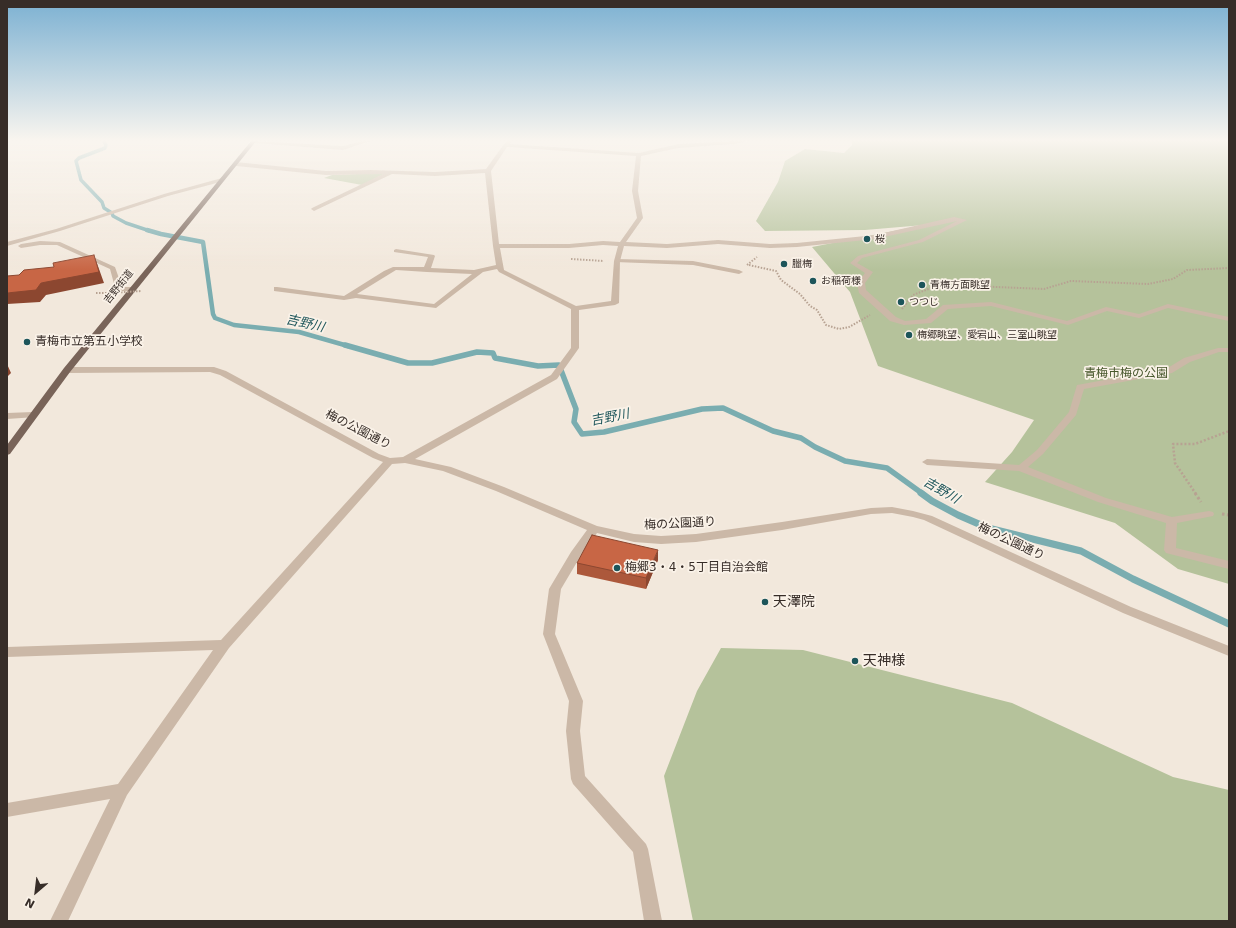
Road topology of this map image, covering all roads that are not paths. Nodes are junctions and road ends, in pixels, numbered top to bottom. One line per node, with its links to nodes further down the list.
1 (210, 183): 8 (street)
2 (219, 183): 17 (main road, 吉野街道)
3 (368, 183): 6 (street)
4 (490, 183): 9 (street)
5 (636, 183): 7 (street)
6 (314, 209)
7 (622, 243): 9 (street); 12 (street); 21 (street)
8 (7, 244)
9 (496, 246): 13 (street)
10 (7, 248): 17 (street)
11 (396, 251): 14 (street)
12 (617, 261): 16 (street); 20 (street)
13 (500, 266): 15 (street); 20 (street)
14 (427, 270): 15 (street); 19 (street)
15 (480, 271): 19 (street)
16 (739, 272)
17 (132, 288): 23 (main road, 吉野街道)
18 (277, 289): 19 (street)
19 (348, 296)
20 (575, 308): 27 (street)
21 (1229, 319)
22 (1229, 350): 30 (street)
23 (67, 370): 24 (main road, 吉野街道); 28 (street, 梅の公園通り)
24 (33, 415): 25 (street); 26 (main road, 吉野街道)
25 (7, 416)
26 (7, 452)
27 (405, 460): 28 (street, 梅の公園通り); 33 (street, 梅の公園通り)
28 (389, 461): 35 (street)
29 (927, 462): 30 (street)
30 (1021, 468): 32 (street)
31 (1210, 514): 32 (street)
32 (1172, 521): 34 (street)
33 (594, 529): 36 (street, 梅の公園通り); 41 (street)
34 (1229, 565)
35 (224, 645): 37 (street); 38 (street)
36 (1229, 651)
37 (7, 652)
38 (122, 790): 39 (street); 40 (street)
39 (7, 810)
40 (59, 921)
41 (653, 921)

